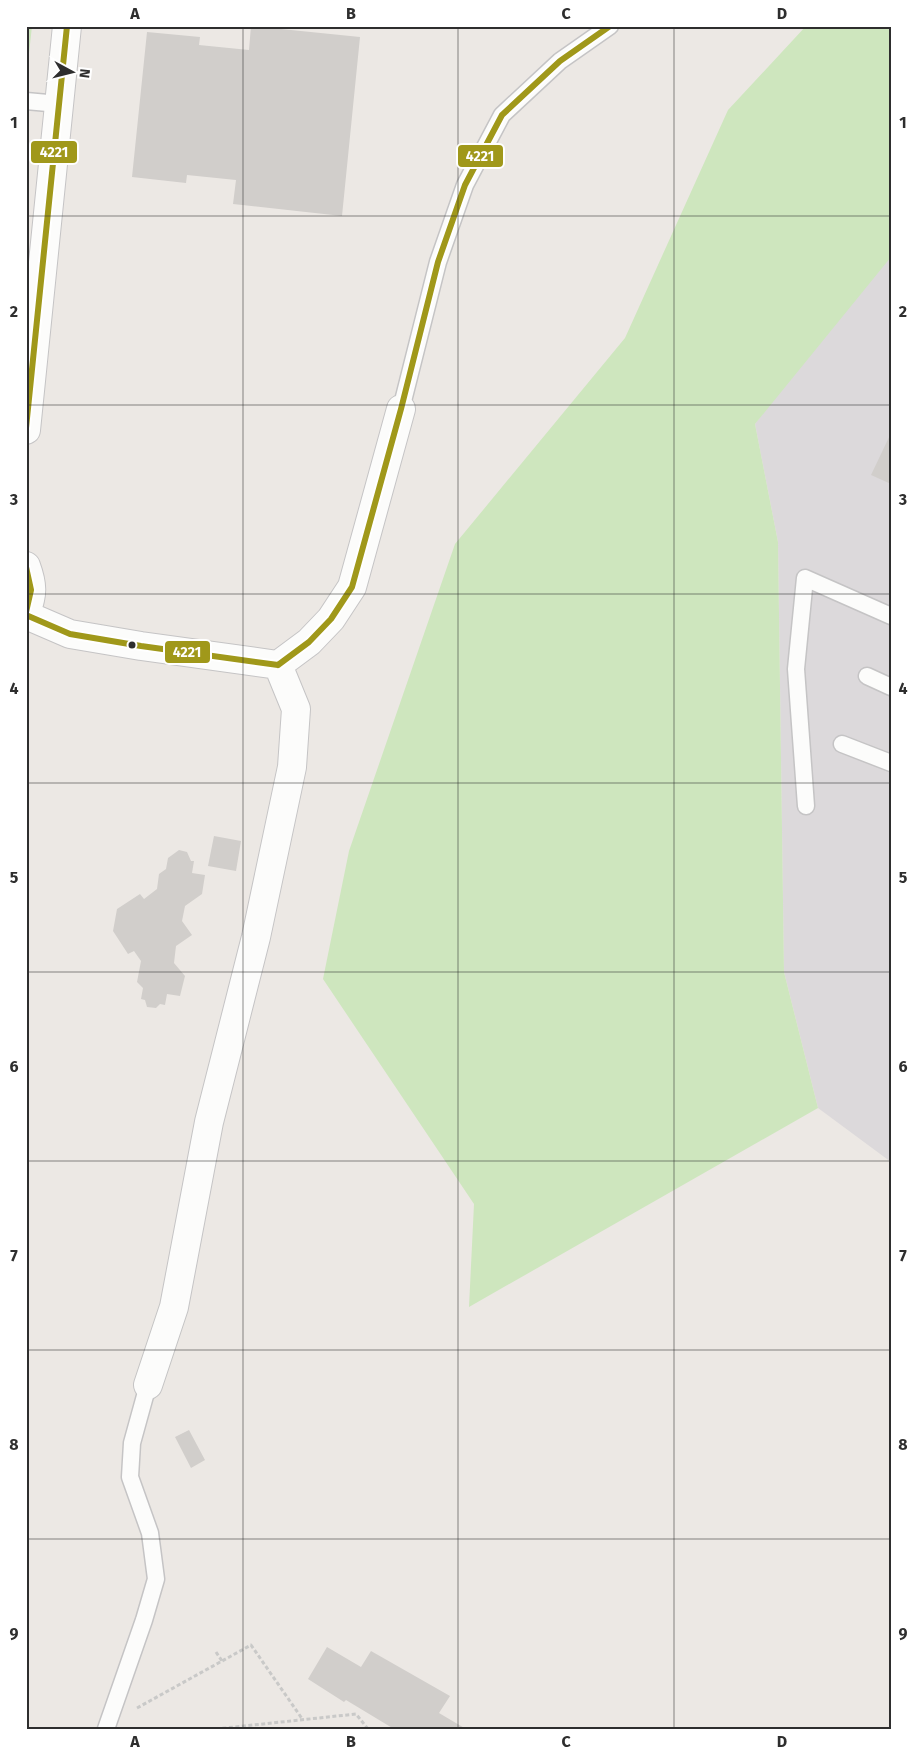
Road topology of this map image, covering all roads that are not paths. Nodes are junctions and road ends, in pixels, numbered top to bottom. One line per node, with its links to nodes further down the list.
1 (67, 26): 4 (street)
2 (610, 26): 5 (lane)
3 (26, 101): 4 (lane)
4 (59, 104): 6 (street)
5 (401, 409): 10 (street)
6 (26, 430)
7 (26, 566): 8 (street)
8 (26, 614): 10 (street)
9 (891, 616): 15 (lane)
10 (278, 665): 16 (street)
11 (867, 676): 12 (lane)
12 (891, 687)
13 (842, 744): 14 (lane)
14 (891, 763)
15 (806, 806)
16 (148, 1385): 17 (lane)
17 (106, 1729)

